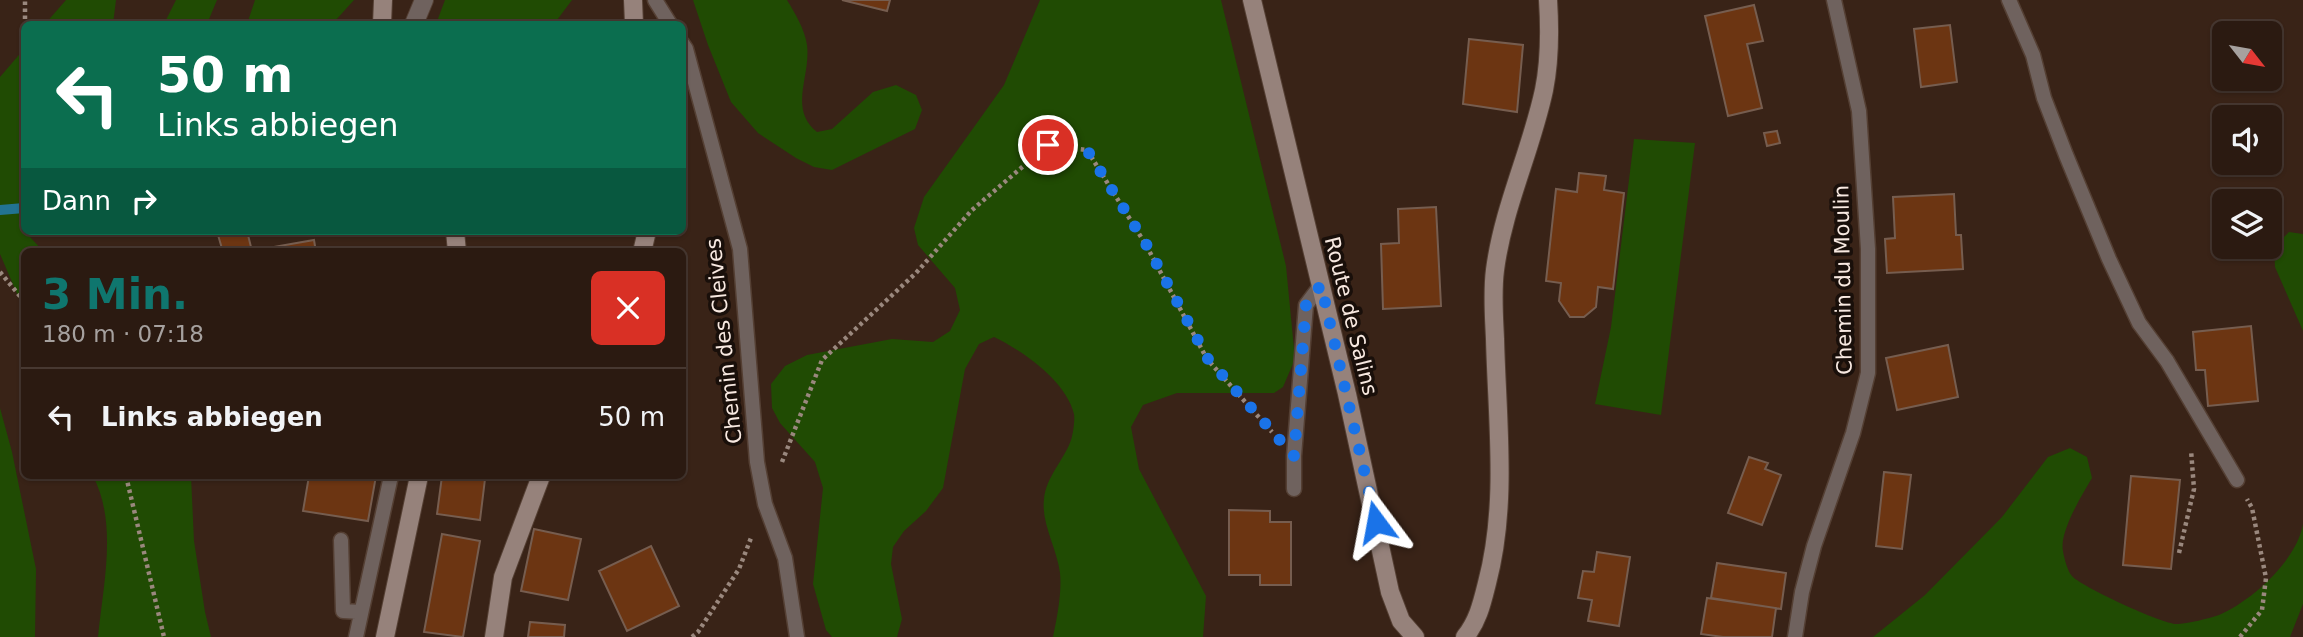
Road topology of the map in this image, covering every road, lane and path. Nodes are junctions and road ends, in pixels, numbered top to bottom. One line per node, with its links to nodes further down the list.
1 (25, 0): 10 (path)
2 (383, 0): 11 (street)
3 (424, 0): 12 (street)
4 (633, 0): 13 (street)
5 (654, 0): 14 (lane)
6 (1252, 0): 17 (street, Route de Salins)
7 (1548, 0): 38 (street)
8 (1834, 0): 39 (lane, Chemin du Moulin)
9 (2009, 0): 25 (lane)
10 (25, 19)
11 (382, 21)
12 (415, 21)
13 (634, 21)
14 (668, 21)
15 (686, 49): 27 (lane, Chemin des Cleives)
16 (0, 272): 18 (path)
17 (1321, 285): 20 (lane); 37 (street, Route de Salins)
18 (21, 297)
19 (2190, 444): 29 (path)
20 (1294, 456): 26 (lane); 27 (path)
21 (127, 479): 31 (path)
22 (390, 479): 30 (lane)
23 (418, 479): 33 (street)
24 (540, 479): 34 (street)
25 (2237, 480): 40 (path)
26 (1294, 489)
27 (765, 504): 35 (path); 36 (lane, Chemin des Cleives)
28 (341, 540): 30 (lane)
29 (2179, 552)
30 (360, 612): 32 (lane)
31 (164, 637)
32 (356, 637)
33 (385, 637)
34 (494, 637)
35 (692, 637)
36 (797, 637)
37 (1415, 637)
38 (1465, 637)
39 (1795, 637)
40 (2240, 637)

